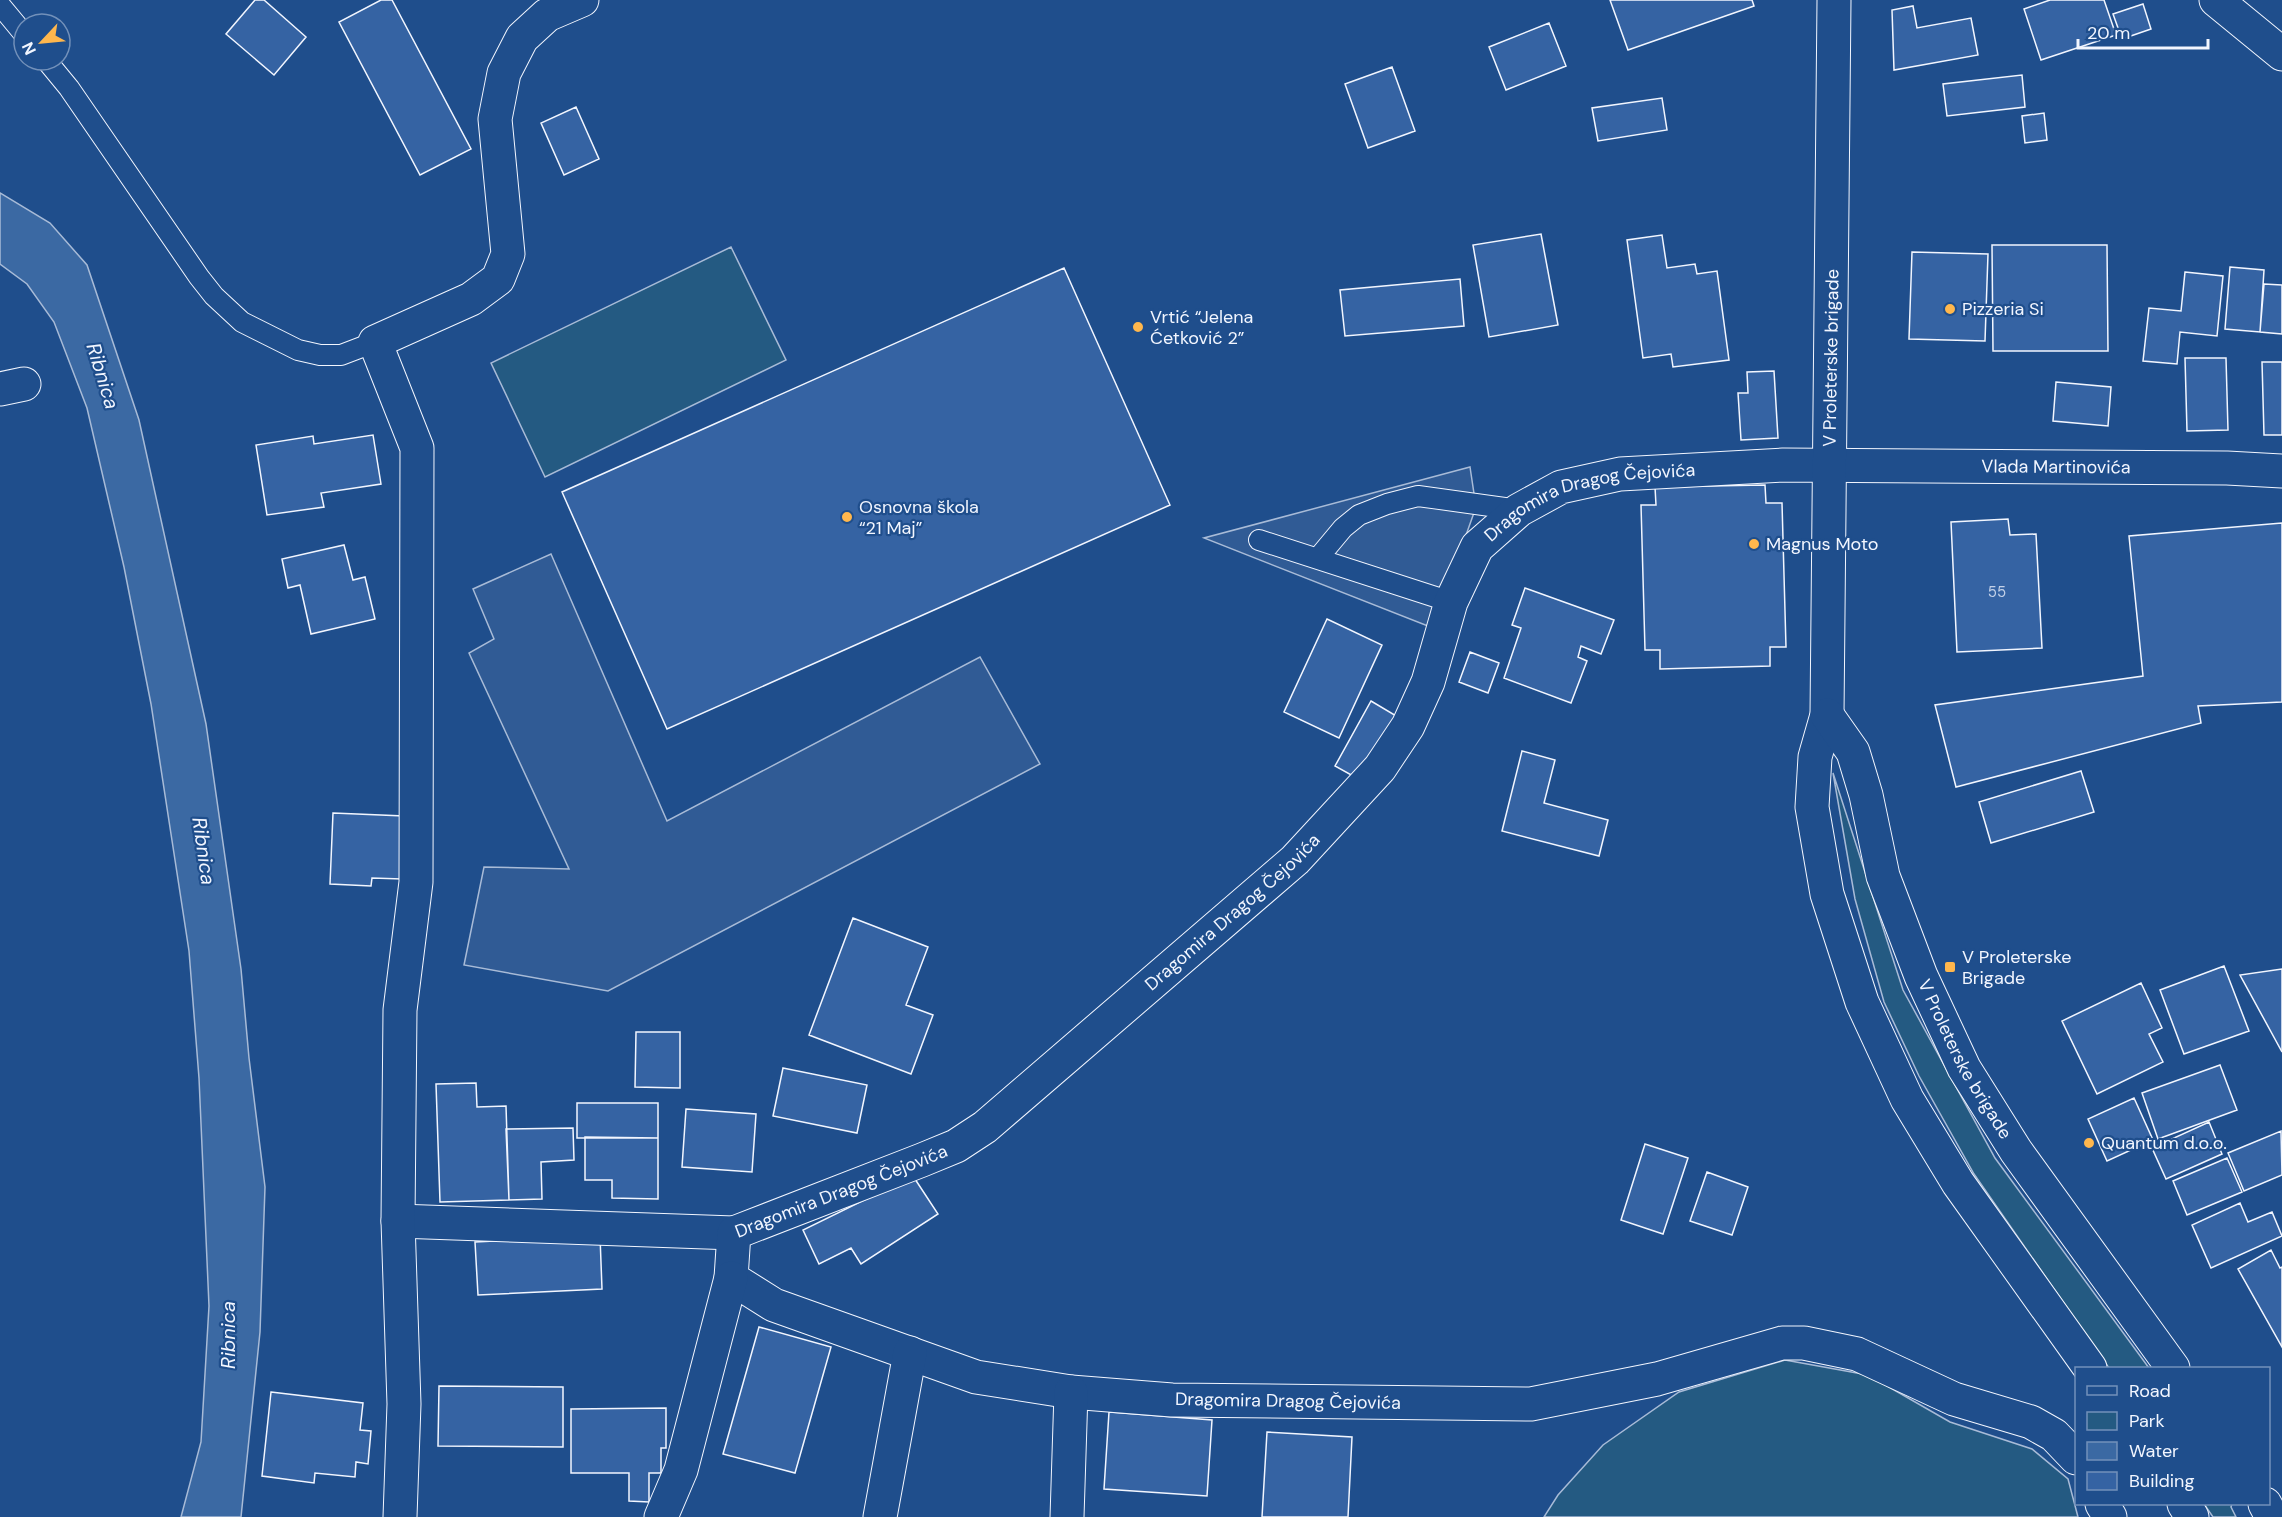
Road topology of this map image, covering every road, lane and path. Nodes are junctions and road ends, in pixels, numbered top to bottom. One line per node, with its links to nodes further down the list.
1 (582, 0): 8 (street)
2 (1834, 0): 9 (street, V Proleterske brigade)
3 (2216, 0): 6 (street)
4 (0, 5): 5 (lane)
5 (12, 20)
6 (2282, 54)
7 (55, 72): 8 (lane)
8 (375, 342): 16 (street)
9 (1830, 466): 10 (street, Vlada Martinovića); 11 (street, Dragomira Dragog Čejovića); 15 (street, V Proleterske brigade)
10 (2282, 471)
11 (1519, 510): 13 (lane); 14 (street, Dragomira Dragog Čejovića)
12 (1259, 540): 13 (lane)
13 (1318, 558): 14 (lane)
14 (1451, 602): 17 (street, Dragomira Dragog Čejovića)
15 (1827, 715): 20 (street, V Proleterske brigade); 21 (street, V Proleterske brigade)
16 (398, 1221): 17 (street); 24 (street)
17 (734, 1233): 18 (street, Dragomira Dragog Čejovića)
18 (731, 1278): 19 (street, Dragomira Dragog Čejovića); 25 (street)
19 (910, 1353): 22 (street, Dragomira Dragog Čejovića); 26 (street)
20 (2089, 1367)
21 (2172, 1367)
22 (1071, 1392): 23 (street, Dragomira Dragog Čejovića); 27 (street)
23 (2075, 1457)
24 (400, 1517)
25 (661, 1517)
26 (880, 1517)
27 (1067, 1517)

